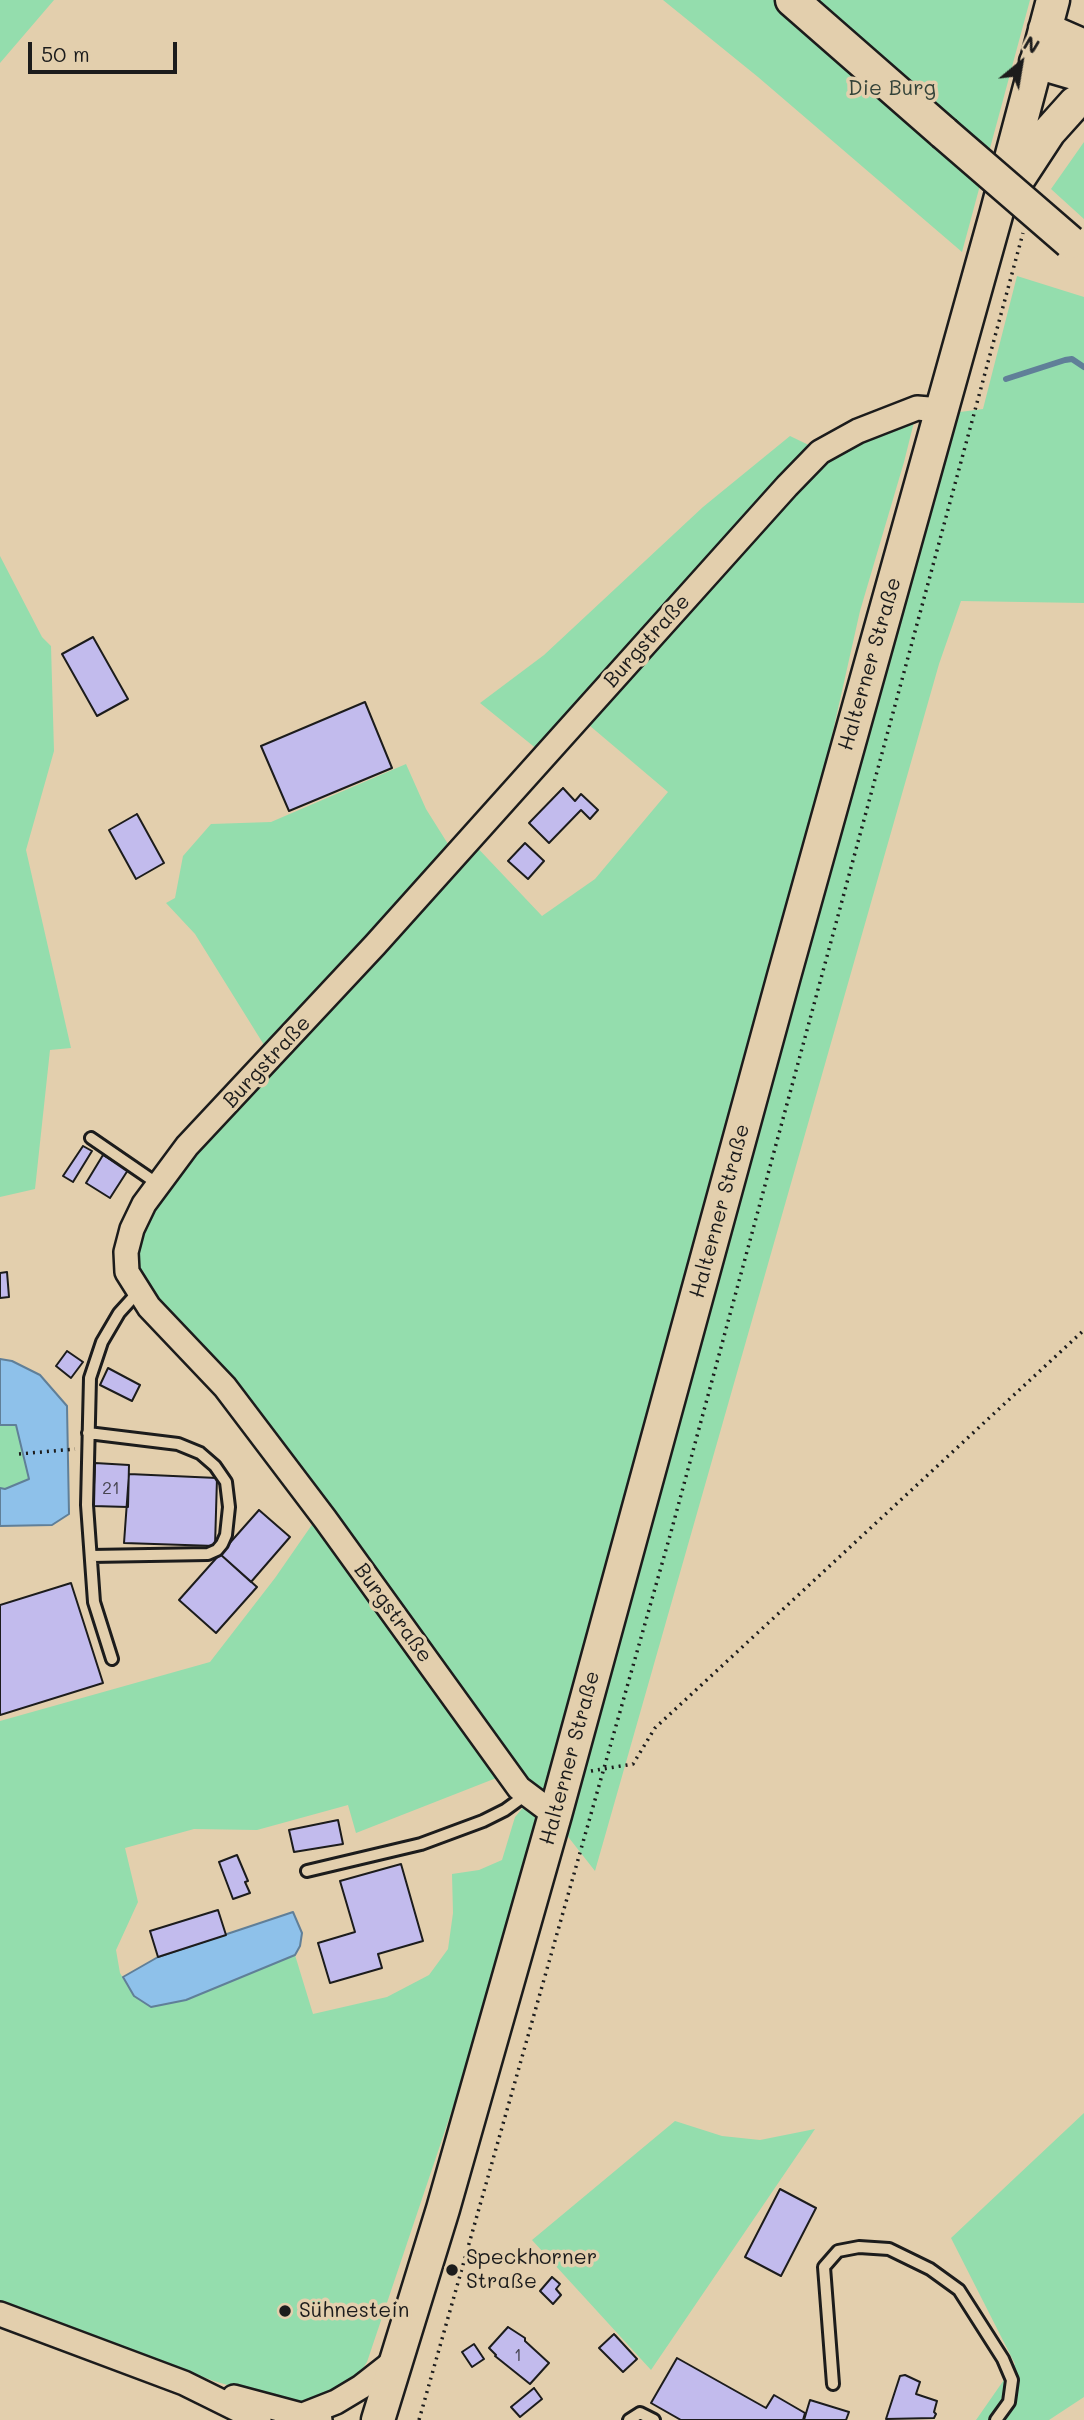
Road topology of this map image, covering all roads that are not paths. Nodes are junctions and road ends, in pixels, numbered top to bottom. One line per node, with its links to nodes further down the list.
1 (792, 0): 8 (main road, bridge)
2 (1049, 15): 3 (main road); 4 (main road, Halterner Straße)
3 (1084, 46)
4 (1037, 62): 5 (main road); 7 (main road, Halterner Straße)
5 (1084, 76)
6 (1084, 98): 7 (main road)
7 (996, 215): 9 (main road, Halterner Straße)
8 (1077, 248)
9 (941, 410): 11 (street, Burgstraße); 17 (main road, Halterner Straße)
10 (91, 1138): 11 (lane)
11 (158, 1184): 12 (street, Burgstraße)
12 (138, 1292): 13 (lane); 16 (street, Burgstraße)
13 (88, 1433): 14 (lane); 14 (lane)
14 (91, 1556): 15 (lane)
15 (112, 1659)
16 (527, 1794): 17 (street, Burgstraße); 18 (lane)
17 (555, 1815): 20 (main road, Halterner Straße)
18 (307, 1871)
19 (0, 2314): 21 (street)
20 (398, 2358): 23 (street); 25 (main road, Halterner Straße)
21 (184, 2383): 23 (street); 24 (street)
22 (833, 2384): 28 (lane)
23 (312, 2417)
24 (259, 2420)
25 (378, 2420)
26 (628, 2420): 27 (lane)
27 (654, 2420)
28 (996, 2420)

